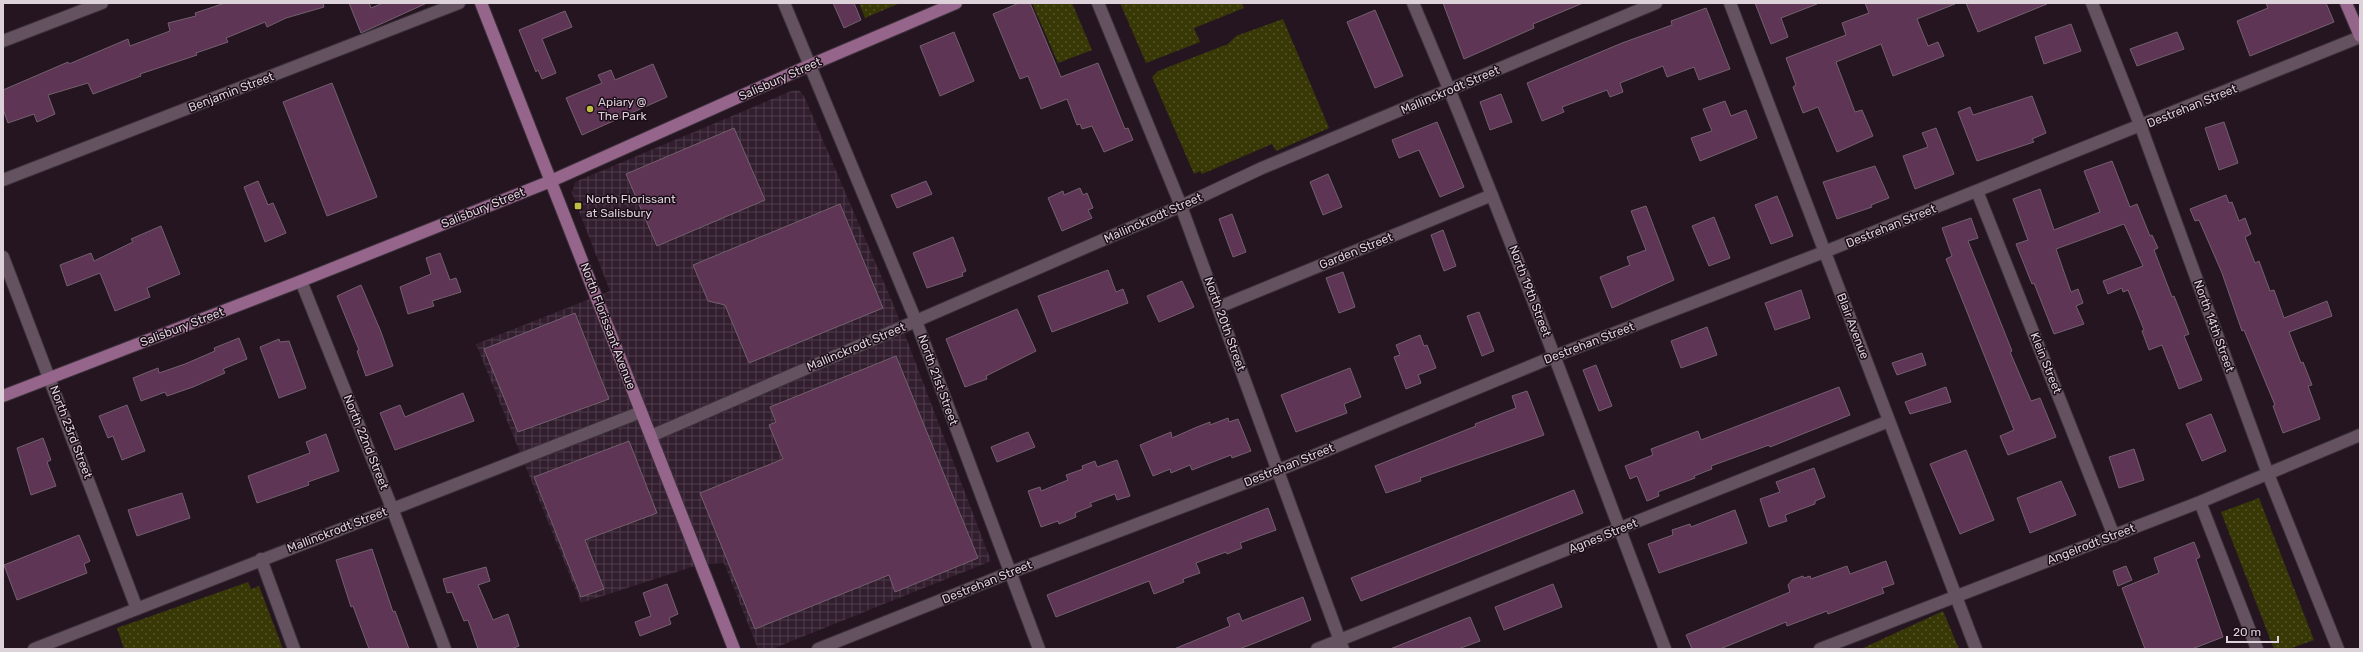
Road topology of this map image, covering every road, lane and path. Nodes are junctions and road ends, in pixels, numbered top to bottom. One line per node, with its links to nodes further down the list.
1 (102, 3): 13 (street)
2 (458, 3): 17 (street, Benjamin Street)
3 (481, 3): 18 (main road, North Florissant Avenue)
4 (784, 3): 14 (street, North 21st Street)
5 (956, 3): 14 (main road, Salisbury Street)
6 (1098, 3): 21 (street, North 20th Street)
7 (1413, 3): 15 (street, North 19th Street)
8 (1656, 3): 15 (street, Mallinckrodt Street)
9 (1730, 3): 22 (street, Blair Avenue)
10 (2092, 3): 16 (street, North 14th Street)
11 (2346, 3): 12 (main road)
12 (2360, 36): 16 (street, Destrehan Street)
13 (3, 41)
14 (808, 66): 18 (main road, Salisbury Street); 26 (street, North 21st Street)
15 (1451, 90): 20 (street, North 19th Street); 21 (street, Mallinckrodt Street)
16 (2141, 127): 19 (street, Destrehan Street); 35 (street, North 14th Street)
17 (3, 180)
18 (551, 181): 24 (main road, Salisbury Street); 30 (main road, North Florissant Avenue)
19 (1977, 191): 22 (street, Destrehan Street); 39 (street, Klein Street)
20 (1492, 195): 25 (street, Garden Street); 27 (street, North 19th Street)
21 (1181, 206): 25 (street, North 20th Street); 26 (street, Mallinckrodt Street)
22 (1824, 252): 27 (street, Destrehan Street); 31 (street, Blair Avenue)
23 (3, 257): 28 (street, North 23rd Street)
24 (301, 281): 28 (main road, Salisbury Street); 37 (street, North 22nd Street)
25 (1219, 307): 34 (street, North 20th Street)
26 (916, 321): 33 (street, Mallinckrodt Street); 41 (street, North 21st Street)
27 (1555, 356): 34 (street, Destrehan Street); 38 (street, North 19th Street)
28 (50, 377): 29 (main road, Salisbury Street); 43 (street, North 23rd Street)
29 (3, 396)
30 (641, 412): 33 (main road, North Florissant Avenue); 37 (street, Mallinckrodt Street)
31 (1889, 421): 38 (street, Agnes Street); 42 (street, Blair Avenue)
32 (2360, 435): 35 (street, Angelrodt Street)
33 (651, 436): 48 (main road, North Florissant Avenue)
34 (1279, 470): 41 (street, Destrehan Street); 44 (street, North 20th Street)
35 (2268, 474): 36 (street, Angelrodt Street); 56 (street, North 14th Street)
36 (2200, 502): 39 (street, Angelrodt Street); 55 (street)
37 (392, 508): 40 (street, Mallinckrodt Street); 47 (street, North 22nd Street)
38 (1620, 529): 44 (street, Agnes Street); 52 (street, North 19th Street)
39 (2114, 536): 42 (street, Angelrodt Street)
40 (261, 559): 43 (street, Mallinckrodt Street); 46 (street)
41 (1009, 572): 49 (street, Destrehan Street); 50 (street, North 21st Street)
42 (1956, 596): 53 (street, Angelrodt Street); 54 (street, Blair Avenue)
43 (137, 608): 45 (street, Mallinckrodt Street)
44 (1341, 645): 51 (street, Agnes Street)
45 (34, 649)
46 (294, 649)
47 (446, 649)
48 (734, 649)
49 (818, 649)
50 (1039, 649)
51 (1317, 649)
52 (1665, 649)
53 (1820, 649)
54 (1976, 649)
55 (2257, 649)
56 (2338, 649)

